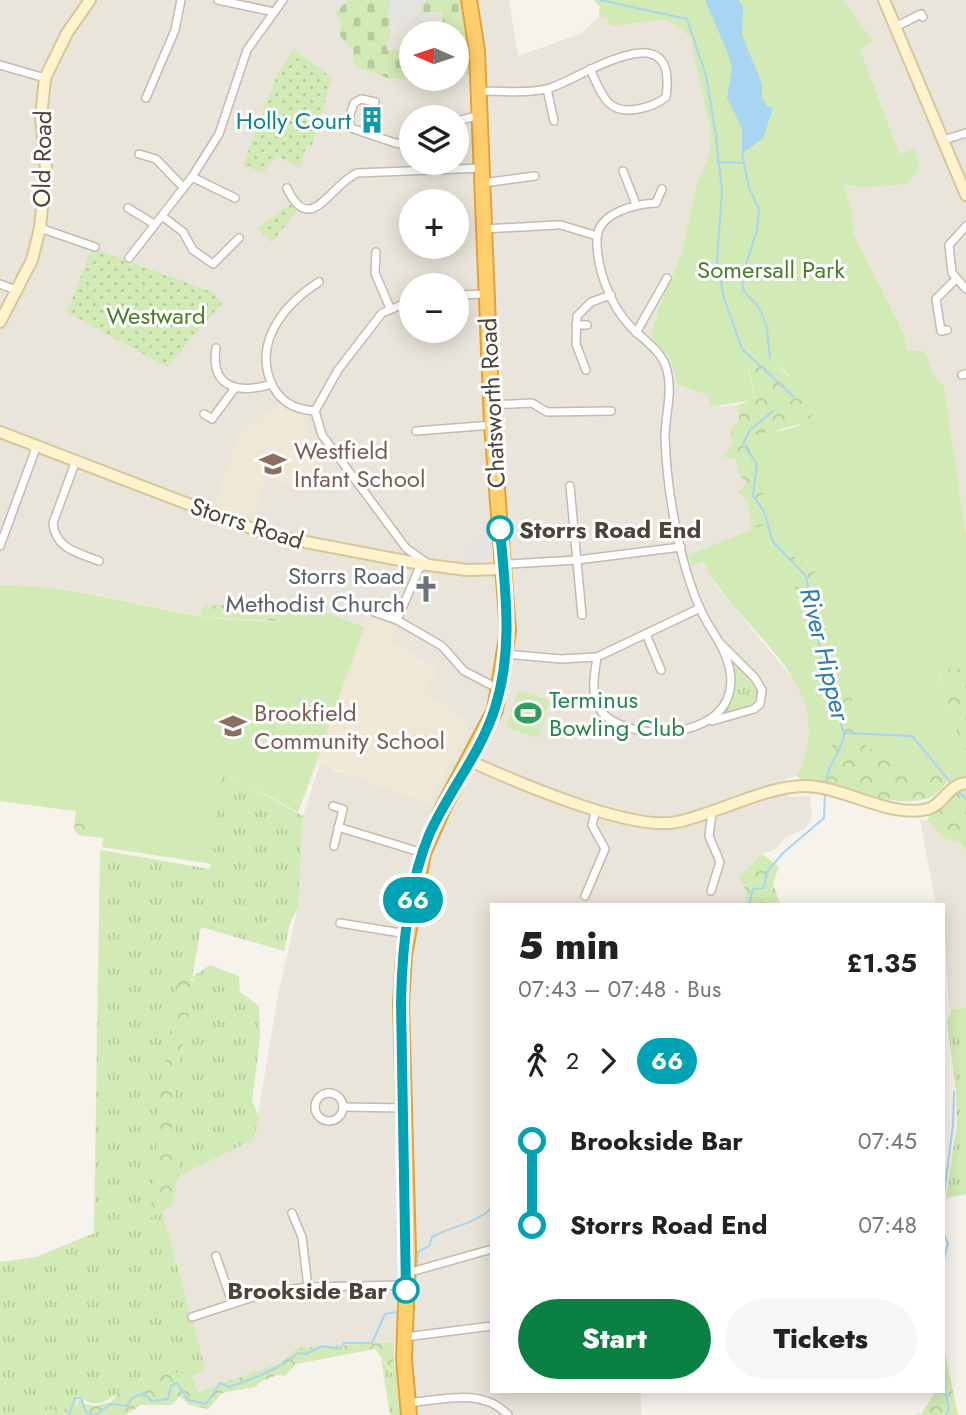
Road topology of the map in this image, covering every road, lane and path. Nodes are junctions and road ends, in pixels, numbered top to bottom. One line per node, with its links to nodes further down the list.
1 (90, 0): 12 (street, Old Road)
2 (181, 0): 15 (street)
3 (218, 0): 7 (street)
4 (282, 0): 7 (street)
5 (469, 0): 14 (highway, Chatsworth Road)
6 (884, 0): 9 (street)
7 (274, 12): 27 (street)
8 (923, 17): 9 (street)
9 (897, 26): 21 (street)
10 (0, 65): 12 (street)
11 (590, 69): 11 (street); 13 (street)
12 (45, 78): 40 (street, Old Road)
13 (547, 89): 14 (street); 19 (street)
14 (479, 91): 17 (highway, Chatsworth Road)
15 (146, 98)
16 (375, 102): 22 (street)
17 (481, 115): 18 (street); 25 (highway, Chatsworth Road)
18 (469, 118)
19 (554, 121)
20 (966, 133): 21 (street)
21 (943, 140): 31 (street)
22 (399, 144)
23 (139, 154): 28 (street)
24 (624, 171): 34 (street)
25 (483, 176): 26 (street); 29 (street); 41 (highway, Chatsworth Road)
26 (535, 176)
27 (192, 177): 28 (street); 32 (street)
28 (183, 187): 37 (street)
29 (287, 188)
30 (662, 189): 33 (street)
31 (966, 195)
32 (235, 198)
33 (656, 203): 34 (street); 36 (street)
34 (636, 204): 42 (street)
35 (128, 208): 38 (street)
36 (657, 212)
37 (162, 216): 38 (street); 43 (street)
38 (154, 224): 46 (street)
39 (966, 226): 48 (street)
40 (40, 228): 44 (street); 52 (street, Old Road)
41 (484, 229): 42 (street); 53 (highway, Chatsworth Road)
42 (597, 236): 55 (street)
43 (239, 238)
44 (95, 247)
45 (376, 252): 57 (street)
46 (129, 258)
47 (667, 278): 62 (street)
48 (955, 280): 51 (street); 61 (street)
49 (319, 282): 65 (street)
50 (0, 284): 52 (street)
51 (966, 289)
52 (18, 290): 58 (street, Old Road)
53 (487, 294): 54 (street); 67 (highway, Chatsworth Road)
54 (469, 295)
55 (611, 295): 59 (street); 62 (street)
56 (399, 305): 57 (street)
57 (390, 308): 68 (street)
58 (0, 322)
59 (576, 325): 60 (street); 64 (street)
60 (587, 325)
61 (947, 330)
62 (636, 332): 78 (street)
63 (216, 348): 66 (street)
64 (586, 370)
65 (272, 384): 66 (street); 68 (street)
66 (235, 388): 70 (street)
67 (491, 405): 69 (street); 71 (highway, Chatsworth Road)
68 (315, 411): 81 (street)
69 (611, 411)
70 (204, 414)
71 (492, 425): 72 (street); 82 (highway, Chatsworth Road)
72 (415, 431)
73 (0, 432): 74 (street, Storrs Road)
74 (36, 448): 75 (street, Storrs Road); 77 (street)
75 (75, 463): 80 (street); 81 (street, Storrs Road)
76 (570, 486): 79 (street)
77 (0, 546)
78 (681, 547): 79 (street); 83 (street)
79 (577, 560): 82 (street); 85 (street)
80 (99, 561)
81 (426, 565): 82 (street, Storrs Road); 86 (street)
82 (506, 566): 89 (highway, Chatsworth Road)
83 (698, 610): 87 (street); 88 (street)
84 (374, 612): 86 (street)
85 (582, 615)
86 (397, 620): 92 (street)
87 (646, 634): 90 (street); 91 (street)
88 (720, 644): 93 (street); 93 (street)
89 (506, 654): 90 (street); 92 (highway, Chatsworth Road)
90 (597, 657): 93 (street)
91 (661, 670)
92 (500, 690): 94 (highway, Chatsworth Road)
93 (710, 722)
94 (470, 761): 97 (street); 101 (highway, Chatsworth Road)
95 (963, 784): 98 (street)
96 (333, 806): 99 (street)
97 (596, 809): 98 (street); 103 (street)
98 (712, 813): 102 (street)
99 (338, 827): 100 (street); 101 (street)
100 (334, 846)
101 (423, 853): 105 (highway, Chatsworth Road)
102 (710, 891)
103 (585, 896)
104 (340, 923): 105 (street)
105 (407, 934): 107 (highway, Chatsworth Road)
106 (343, 1107): 106 (street); 107 (street)
107 (404, 1108): 111 (highway, Chatsworth Road)
108 (292, 1213): 112 (street)
109 (490, 1250): 111 (street)
110 (216, 1256): 113 (street)
111 (407, 1279): 112 (street); 116 (highway, Chatsworth Road)
112 (308, 1287): 113 (street)
113 (232, 1302): 114 (street)
114 (192, 1317)
115 (490, 1326): 116 (street)
116 (405, 1337): 117 (highway, Chatsworth Road)
117 (408, 1409): 118 (street)
118 (508, 1415)

